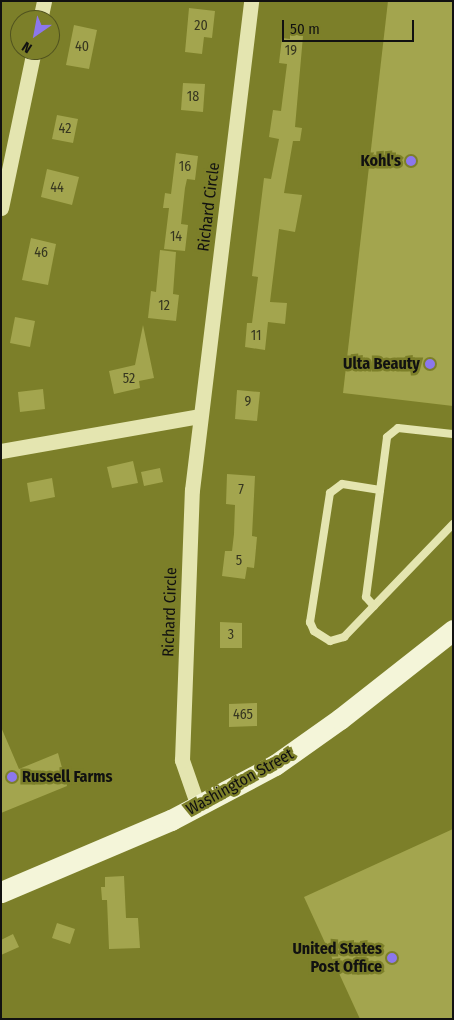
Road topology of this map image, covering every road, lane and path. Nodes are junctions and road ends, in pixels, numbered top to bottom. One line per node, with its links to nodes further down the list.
1 (251, 1): 4 (street, Richard Circle)
2 (32, 60): 3 (street)
3 (1, 208)
4 (199, 416): 6 (street); 11 (street, Richard Circle)
5 (453, 434): 7 (lane)
6 (1, 451)
7 (380, 490): 9 (lane); 9 (lane)
8 (453, 524): 9 (lane)
9 (374, 606)
10 (453, 630): 11 (main road, Washington Street)
11 (198, 806): 12 (main road, Washington Street)
12 (1, 892)

